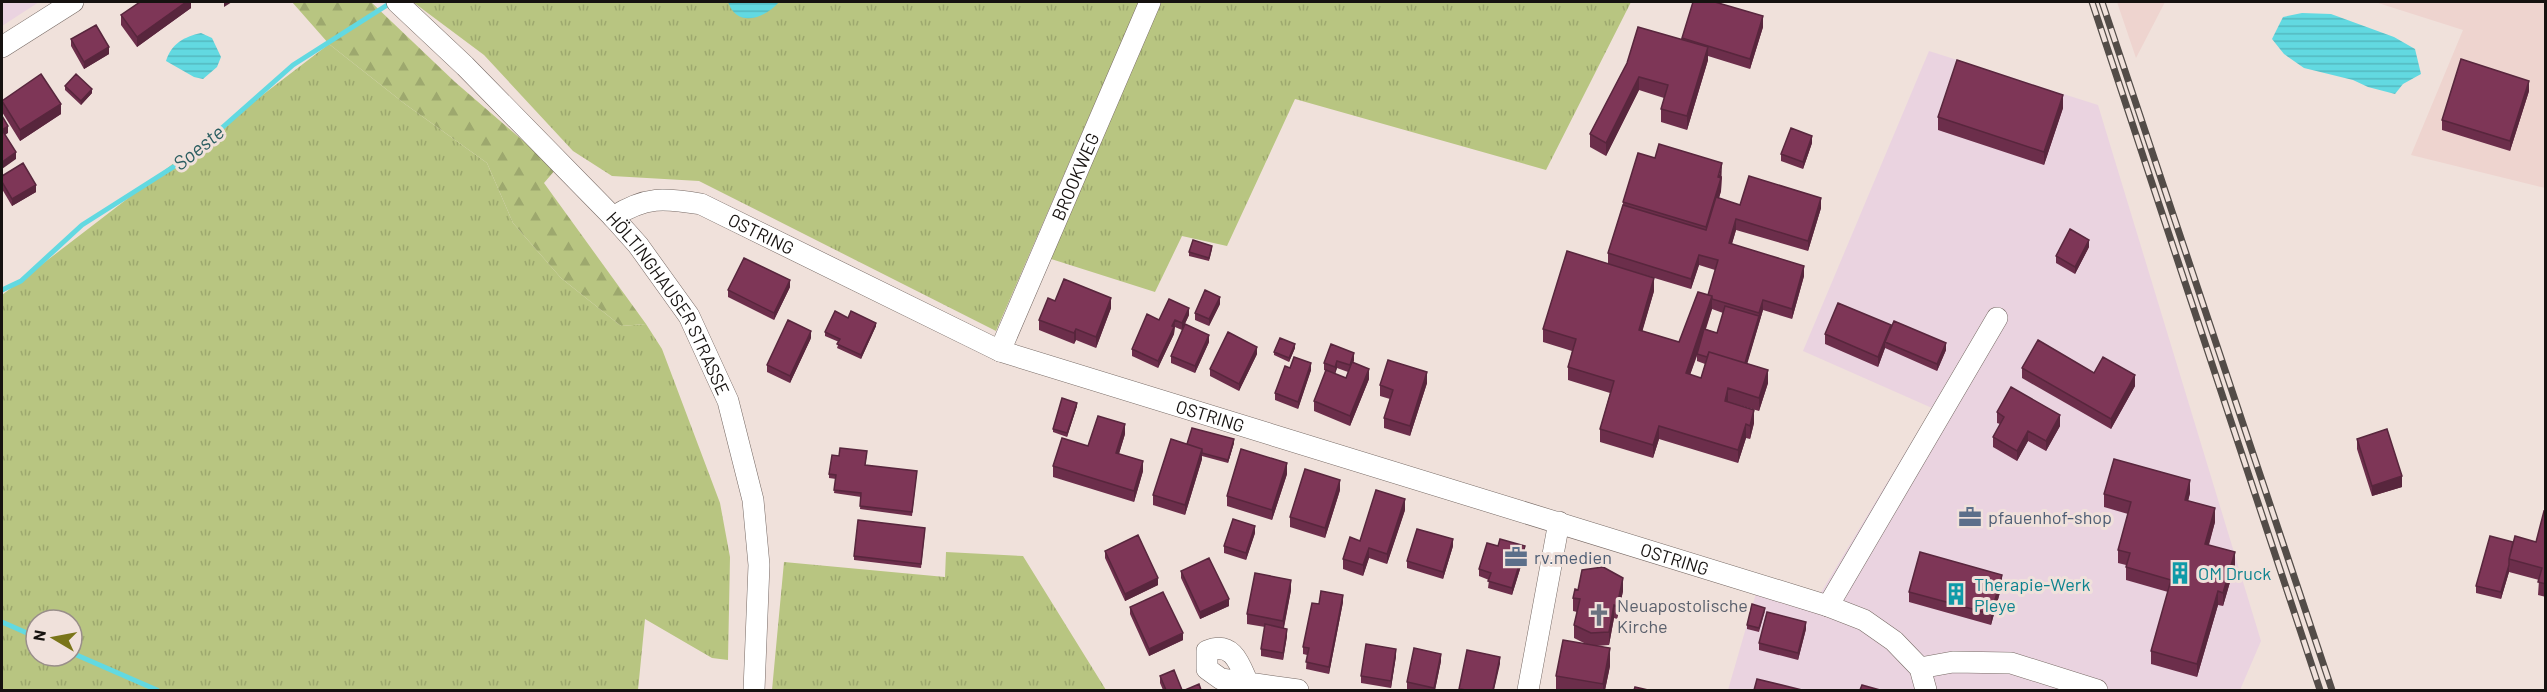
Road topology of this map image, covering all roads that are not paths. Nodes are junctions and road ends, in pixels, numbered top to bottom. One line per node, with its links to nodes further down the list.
1 (73, 2): 4 (street)
2 (1150, 2): 7 (street, BROOKWEG)
3 (402, 6): 5 (street, HÖLTINGHAUSER STRASSE)
4 (2, 47)
5 (613, 217): 7 (street, OSTRING); 12 (street, HÖLTINGHAUSER STRASSE)
6 (1997, 318): 9 (street)
7 (1000, 351): 8 (street, OSTRING)
8 (1559, 522): 9 (street, OSTRING); 14 (street)
9 (1828, 606): 10 (street, OSTRING)
10 (1920, 668): 15 (street); 16 (street)
11 (1247, 681): 13 (street)
12 (754, 690)
13 (1298, 690)
14 (1528, 690)
15 (1926, 690)
16 (2097, 690)

